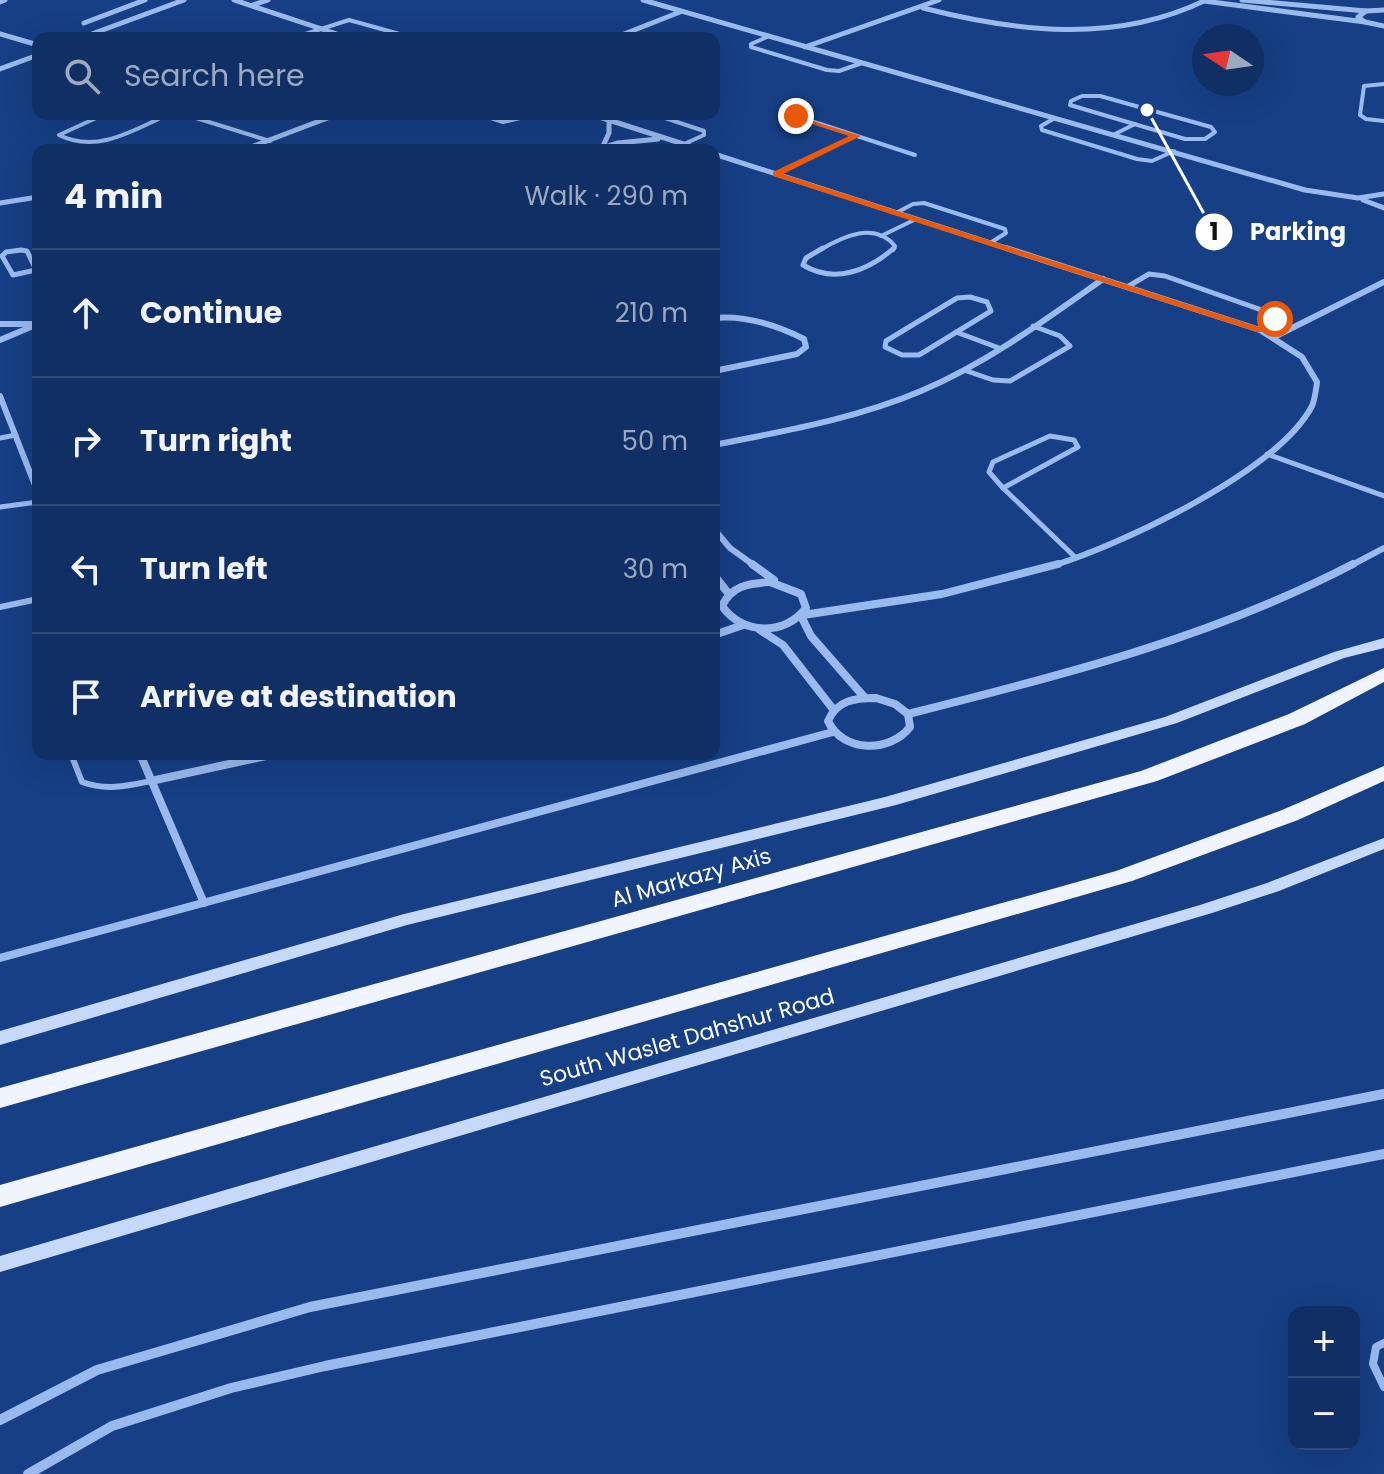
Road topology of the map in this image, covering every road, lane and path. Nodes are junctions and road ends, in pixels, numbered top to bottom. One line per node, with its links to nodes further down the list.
1 (145, 0): 15 (street)
2 (184, 0): 17 (street)
3 (234, 0): 10 (street)
4 (268, 0): 10 (street)
5 (643, 0): 11 (street)
6 (666, 0): 11 (street)
7 (939, 0): 12 (street)
8 (1242, 0): 14 (street)
9 (1205, 1): 12 (street); 18 (street)
10 (252, 5): 21 (street)
11 (659, 5): 16 (street)
12 (923, 8): 30 (street)
13 (1384, 10): 14 (street)
14 (1366, 11): 18 (street)
15 (112, 12): 17 (street); 19 (street)
16 (680, 12): 26 (street); 28 (street)
17 (131, 18): 22 (street)
18 (1365, 22): 20 (street)
19 (84, 23)
20 (1384, 26)
21 (319, 28): 23 (lane); 24 (street); 25 (lane)
22 (96, 32)
23 (309, 32)
24 (331, 32)
25 (394, 32)
26 (629, 32)
27 (0, 34): 29 (street)
28 (767, 37): 30 (street); 32 (lane)
29 (32, 43)
30 (805, 47): 32 (street)
31 (32, 57): 33 (street)
32 (862, 63): 36 (street)
33 (0, 69)
34 (1384, 84): 43 (lane)
35 (796, 116): 46 (lane)
36 (1056, 117): 45 (street); 53 (lane)
37 (92, 120): 38 (lane)
38 (154, 120)
39 (202, 120): 48 (lane)
40 (323, 120): 48 (street)
41 (671, 120): 52 (lane)
42 (609, 121): 47 (street); 50 (street)
43 (1384, 121)
44 (1135, 124): 44 (lane); 45 (lane)
45 (1115, 134): 53 (street)
46 (856, 136): 54 (lane); 56 (lane)
47 (665, 139): 51 (street); 52 (street)
48 (270, 141): 49 (street)
49 (261, 144)
50 (604, 144)
51 (621, 144)
52 (684, 144)
53 (1174, 151): 59 (street)
54 (915, 155)
55 (720, 156): 56 (street)
56 (776, 174): 62 (street)
57 (1384, 194): 59 (street)
58 (32, 198): 60 (street)
59 (1358, 198): 61 (street)
60 (0, 203)
61 (1384, 208)
62 (896, 213): 63 (street); 65 (lane)
63 (916, 219): 64 (lane); 65 (street)
64 (881, 236): 64 (lane)
65 (990, 243): 70 (street)
66 (32, 260): 67 (lane)
67 (7, 267): 68 (lane); 69 (lane)
68 (0, 268)
69 (32, 273)
70 (1103, 279): 72 (street); 76 (street)
71 (1384, 282): 80 (street)
72 (1127, 287): 78 (street); 78 (lane)
73 (720, 318): 83 (street)
74 (0, 324): 75 (street)
75 (32, 324)
76 (1033, 326): 82 (street); 84 (lane)
77 (32, 327): 81 (street)
78 (1260, 330): 80 (street)
79 (956, 332): 79 (lane); 82 (lane)
80 (1274, 337): 89 (street)
81 (0, 340)
82 (999, 348): 84 (street)
83 (720, 370)
84 (964, 370): 88 (street)
85 (0, 396): 86 (street)
86 (16, 435): 87 (lane); 90 (street)
87 (0, 438)
88 (720, 444)
89 (1267, 454): 92 (lane); 97 (street)
90 (32, 467)
91 (1003, 488): 91 (lane); 97 (lane)
92 (1384, 496)
93 (32, 503): 94 (lane)
94 (0, 507)
95 (720, 535): 99 (street)
96 (1384, 548): 111 (street)
97 (1076, 558): 103 (street)
98 (720, 583): 100 (street)
99 (781, 584): 100 (street); 103 (street)
100 (728, 593): 104 (street)
101 (32, 600): 102 (lane)
102 (0, 607)
103 (802, 616): 105 (street); 109 (street)
104 (743, 625): 105 (street); 106 (street)
105 (756, 627): 110 (street)
106 (720, 633)
107 (1384, 643): 121 (main road)
108 (1384, 674): 123 (highway, Al Markazy Axis)
109 (865, 698): 110 (street); 111 (street)
110 (833, 709): 112 (street)
111 (908, 714): 112 (street)
112 (833, 732): 119 (street)
113 (73, 760): 117 (lane)
114 (142, 760): 117 (street)
115 (247, 760): 117 (street)
116 (1384, 773): 125 (highway)
117 (151, 781): 119 (street)
118 (1384, 843): 126 (main road, South Waslet Dahshur Road)
119 (204, 903): 120 (street)
120 (0, 958)
121 (0, 1038)
122 (1384, 1094): 129 (street)
123 (0, 1098)
124 (1384, 1154): 130 (street)
125 (0, 1196)
126 (0, 1264)
127 (1384, 1343): 128 (lane)
128 (1384, 1387)
129 (0, 1420)
130 (28, 1474)

